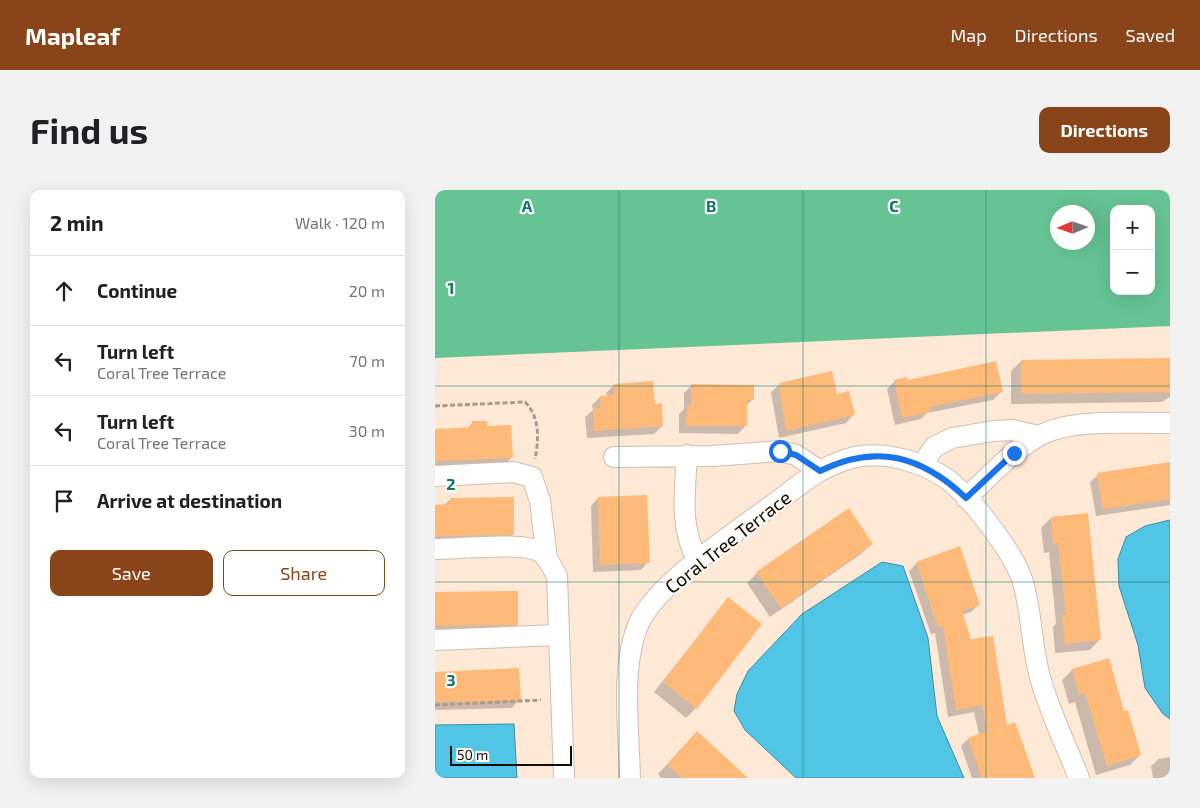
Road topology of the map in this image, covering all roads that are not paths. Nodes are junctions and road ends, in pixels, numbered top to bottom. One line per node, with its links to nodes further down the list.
1 (1170, 423): 2 (street)
2 (1038, 436): 5 (street); 8 (street)
3 (687, 455): 4 (street); 6 (street); 11 (street)
4 (614, 457)
5 (923, 465): 6 (street, Coral Tree Terrace); 8 (street, Coral Tree Terrace)
6 (820, 471): 11 (street, Coral Tree Terrace)
7 (435, 476): 10 (street)
8 (966, 498): 16 (street, Coral Tree Terrace)
9 (435, 549): 10 (street)
10 (547, 559): 12 (street)
11 (698, 562): 15 (street, Coral Tree Terrace)
12 (559, 635): 13 (street); 14 (street)
13 (435, 640)
14 (564, 778)
15 (630, 778)
16 (1079, 778)

